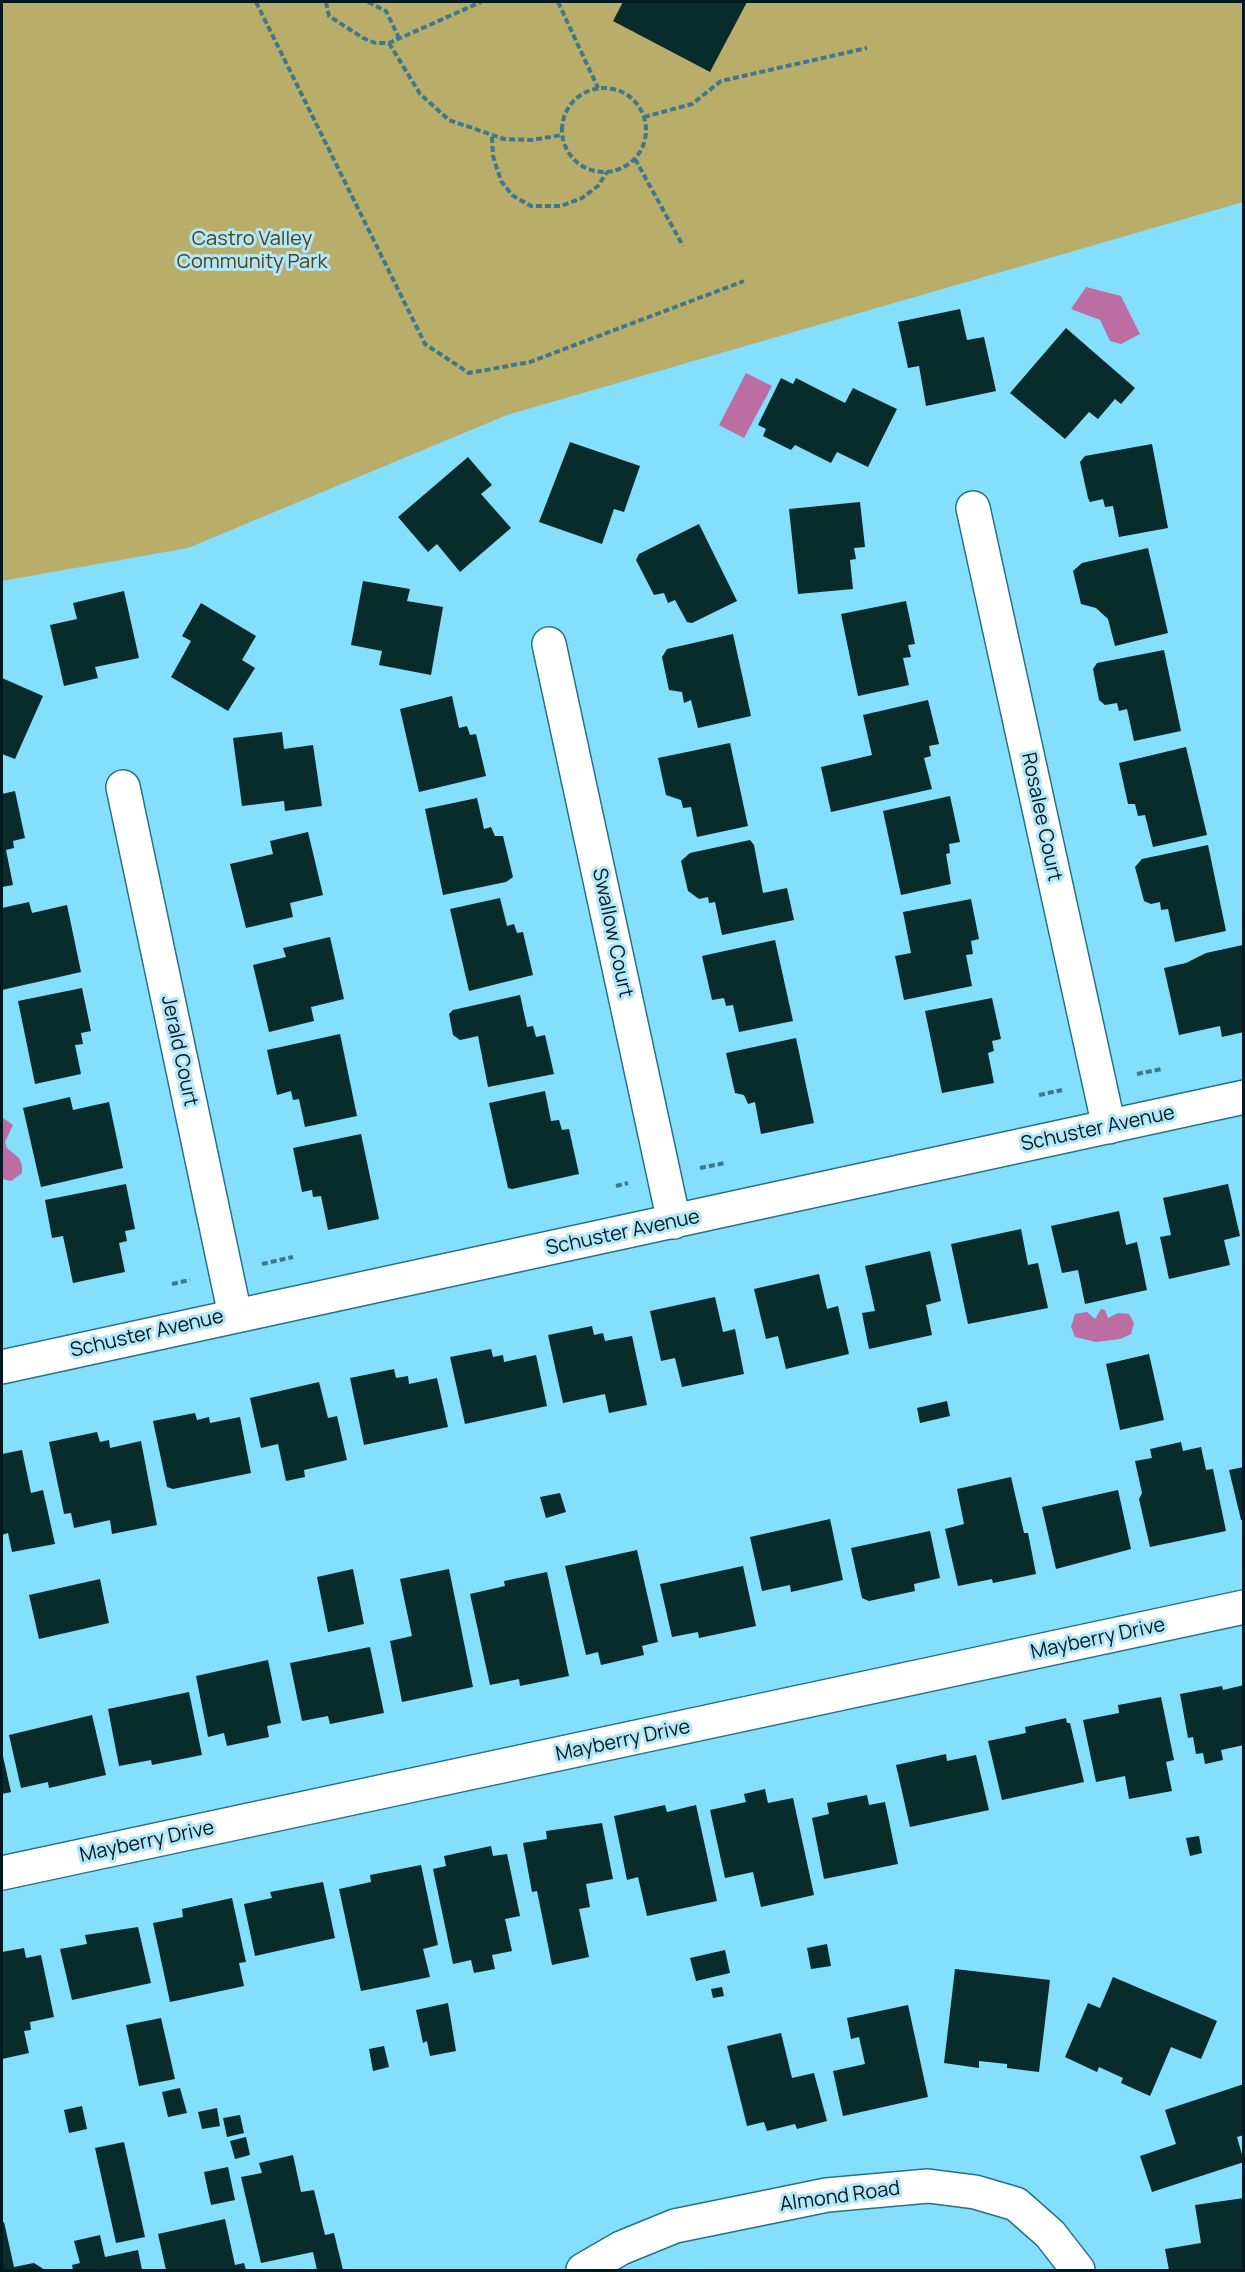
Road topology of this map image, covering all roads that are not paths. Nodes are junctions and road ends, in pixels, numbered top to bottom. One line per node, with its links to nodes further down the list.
1 (973, 508): 5 (street, Rosalee Court)
2 (549, 644): 6 (street, Swallow Court)
3 (123, 787): 7 (street, Jerald Court)
4 (1244, 1097): 5 (street, Schuster Avenue)
5 (1109, 1127): 6 (street, Schuster Avenue)
6 (674, 1222): 7 (street, Schuster Avenue)
7 (235, 1315): 8 (street, Schuster Avenue)
8 (2, 1367)
9 (1244, 1607): 10 (street, Mayberry Drive)
10 (2, 1873)
11 (583, 2271): 12 (street, Almond Road)
12 (1078, 2271)

